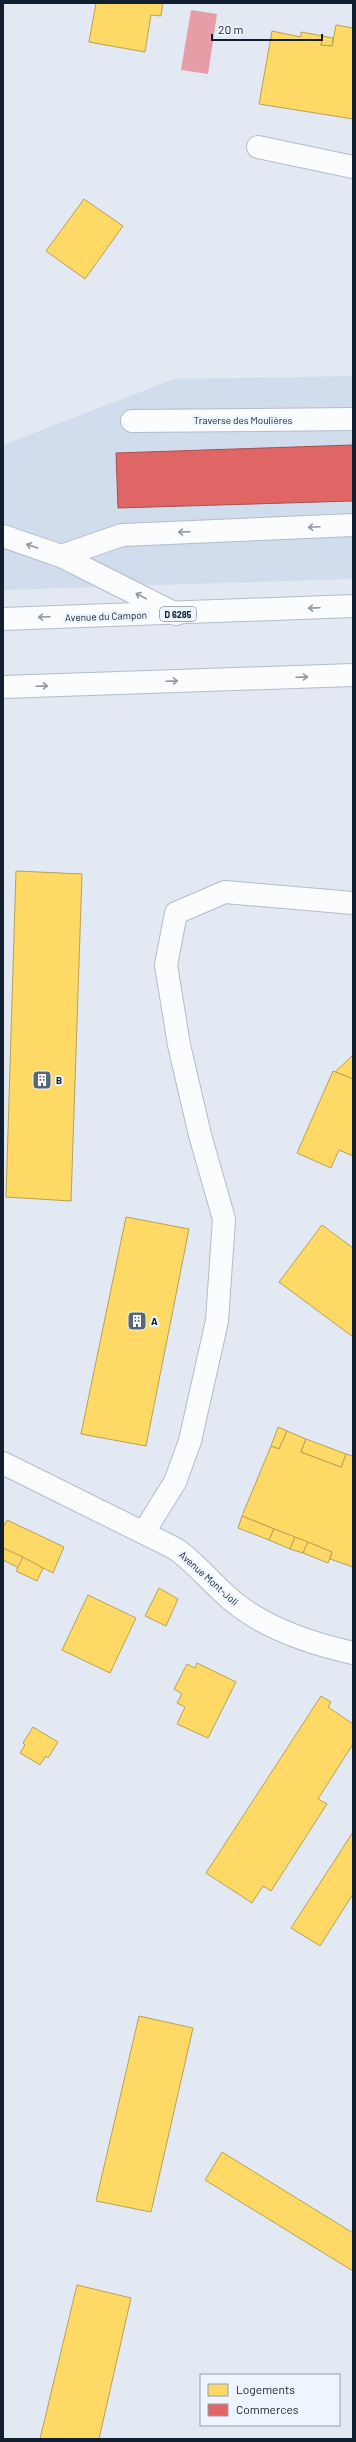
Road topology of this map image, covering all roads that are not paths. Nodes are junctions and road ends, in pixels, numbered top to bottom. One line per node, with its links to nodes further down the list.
1 (258, 147): 2 (main road)
2 (353, 167)
3 (353, 419): 4 (main road, Traverse des Moulières)
4 (132, 421)
5 (353, 525): 7 (main road, one-way to 7)
6 (3, 536): 7 (main road, one-way to 6)
7 (61, 556): 9 (main road, one-way to 7)
8 (353, 606): 9 (main road, Avenue du Campon / D 6285, one-way to 9)
9 (176, 614): 10 (main road, Avenue du Campon / D 6285, one-way to 10)
10 (3, 618)
11 (353, 675): 12 (main road, one-way to 11)
12 (3, 687)
13 (353, 903): 15 (main road)
14 (3, 1463): 15 (main road, Avenue Mont-Joli)
15 (144, 1532): 16 (main road, Avenue Mont-Joli)
16 (353, 1653)

